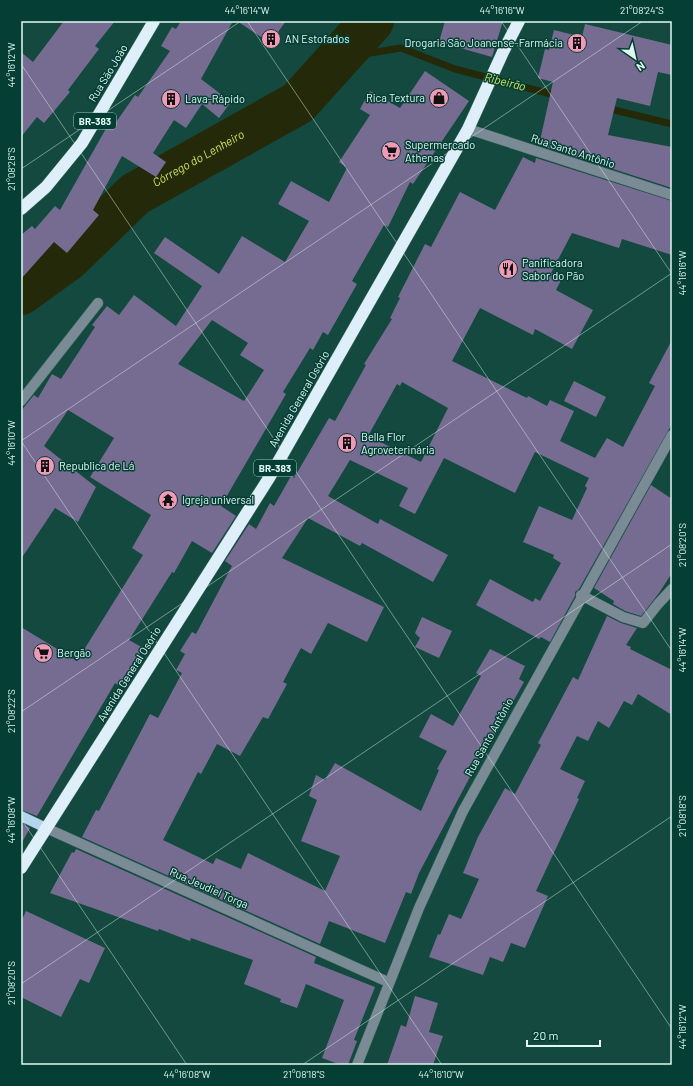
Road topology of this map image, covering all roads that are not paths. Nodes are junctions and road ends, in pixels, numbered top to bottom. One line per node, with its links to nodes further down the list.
1 (154, 21): 5 (highway, Rua São João / BR-383)
2 (519, 21): 3 (highway, Avenida General Osório / BR-383)
3 (468, 129): 4 (street, Rua Santo Antônio); 12 (highway, Avenida General Osório / BR-383)
4 (672, 195)
5 (21, 209)
6 (98, 303): 7 (street)
7 (21, 401)
8 (672, 435): 10 (street, Rua Santo Antônio)
9 (672, 589): 10 (street)
10 (581, 595): 14 (street, Rua Santo Antônio)
11 (21, 816): 12 (main road, Rua Jeudiel Torga)
12 (46, 828): 13 (highway, Avenida General Osório / BR-383); 14 (street, Rua Jeudiel Torga)
13 (21, 868)
14 (388, 982): 15 (street, Rua Santo Antônio)
15 (357, 1065)

